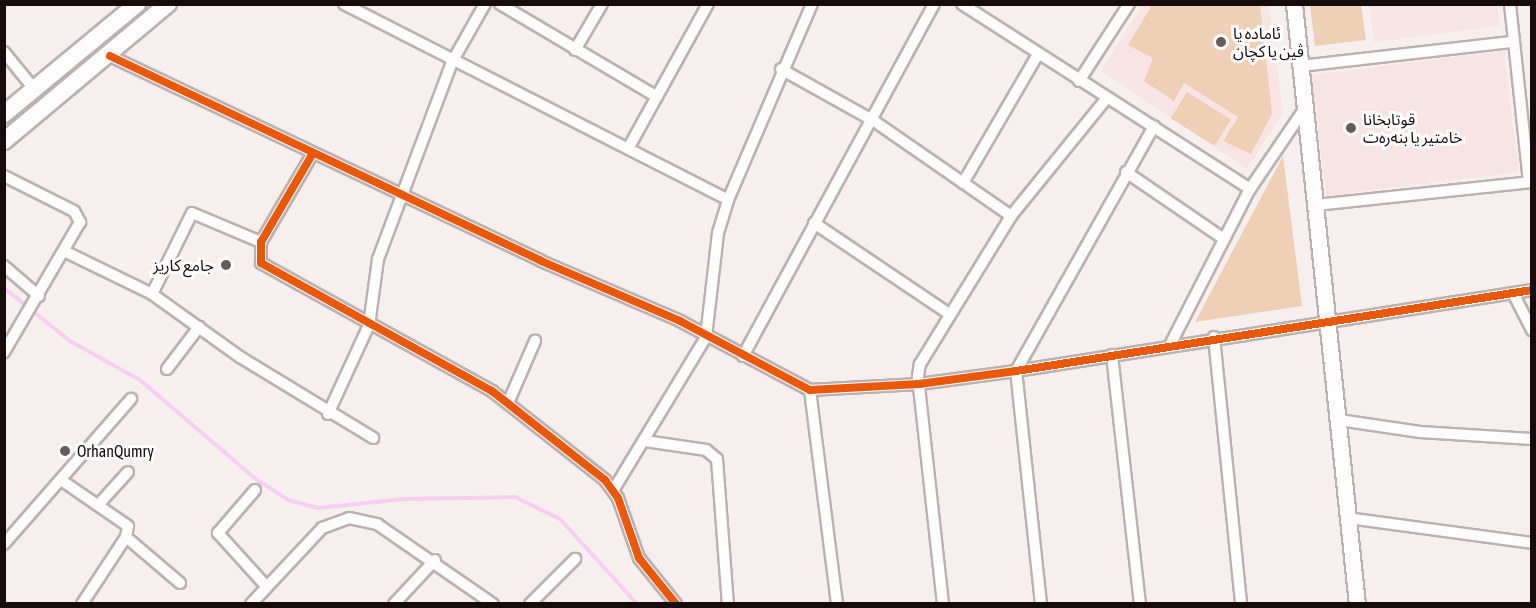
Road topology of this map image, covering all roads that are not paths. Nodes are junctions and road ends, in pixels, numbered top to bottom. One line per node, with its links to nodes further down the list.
1 (168, 4): 18 (main road)
2 (344, 4): 19 (street)
3 (485, 4): 19 (street)
4 (500, 4): 15 (street)
5 (602, 4): 15 (street)
6 (708, 4): 24 (street)
7 (812, 4): 21 (street)
8 (934, 4): 28 (street)
9 (962, 4): 17 (street)
10 (1129, 4): 22 (street)
11 (1294, 4): 20 (main road)
12 (1510, 4): 14 (street)
13 (133, 6): 23 (main road)
14 (1513, 42): 20 (street); 35 (street)
15 (575, 50): 24 (street)
16 (4, 52): 23 (street)
17 (1038, 54): 22 (street); 36 (street)
18 (110, 56): 30 (main road); 32 (street)
19 (452, 62): 31 (street); 38 (street)
20 (1301, 66): 26 (main road)
21 (781, 69): 28 (street); 39 (street)
22 (1079, 81): 25 (street)
23 (35, 90): 27 (main road)
24 (657, 97): 31 (street)
25 (1107, 98): 29 (street); 41 (street)
26 (1305, 107): 37 (street); 40 (main road)
27 (4, 114)
28 (874, 121): 36 (street); 42 (street)
29 (1154, 126): 33 (street); 37 (street)
30 (6, 137)
31 (629, 147): 39 (street)
32 (313, 153): 38 (street); 44 (street)
33 (1126, 172): 43 (street); 64 (street)
34 (4, 176): 45 (street)
35 (1530, 182): 40 (street)
36 (963, 183): 41 (street)
37 (1250, 189): 43 (street)
38 (403, 197): 53 (street); 56 (street)
39 (728, 200): 56 (street)
40 (1316, 205): 52 (main road)
41 (1011, 216): 51 (street)
42 (814, 223): 51 (street); 62 (street)
43 (1224, 239): 59 (street)
44 (261, 242): 49 (street); 53 (street)
45 (66, 252): 49 (street); 50 (street)
46 (4, 266): 50 (street)
47 (1532, 291): 48 (street)
48 (1512, 293): 52 (street); 55 (street)
49 (152, 294): 54 (street)
50 (39, 296): 60 (street)
51 (948, 313): 65 (street)
52 (1330, 321): 57 (street); 70 (main road)
53 (369, 326): 68 (street); 69 (street)
54 (199, 327): 63 (street); 69 (street)
55 (1532, 330)
56 (706, 337): 62 (street); 73 (street)
57 (1214, 337): 59 (street); 98 (street)
58 (535, 341): 68 (street)
59 (1170, 345): 61 (street)
60 (4, 352)
61 (1112, 355): 64 (street); 97 (street)
62 (743, 356): 66 (street)
63 (167, 369)
64 (1016, 371): 65 (street); 96 (street)
65 (919, 384): 66 (street); 95 (street)
66 (810, 390): 94 (street)
67 (131, 399): 75 (street)
68 (508, 403): 76 (street)
69 (328, 414): 71 (street)
70 (1339, 420): 72 (street); 79 (main road)
71 (373, 438)
72 (1532, 439)
73 (645, 441): 76 (street); 93 (street)
74 (128, 472): 78 (street)
75 (61, 480): 78 (street); 82 (street)
76 (614, 489): 92 (street)
77 (255, 490): 86 (street)
78 (99, 504): 80 (street)
79 (1348, 518): 81 (street); 99 (main road)
80 (126, 537): 85 (street); 87 (street)
81 (1532, 543)
82 (4, 544)
83 (575, 559): 91 (street)
84 (435, 561): 86 (street); 89 (street); 90 (street)
85 (180, 583)
86 (266, 586): 88 (street)
87 (82, 603)
88 (251, 603)
89 (394, 603)
90 (493, 603)
91 (530, 603)
92 (676, 603)
93 (728, 603)
94 (837, 603)
95 (943, 603)
96 (1041, 603)
97 (1140, 603)
98 (1241, 603)
99 (1357, 603)

